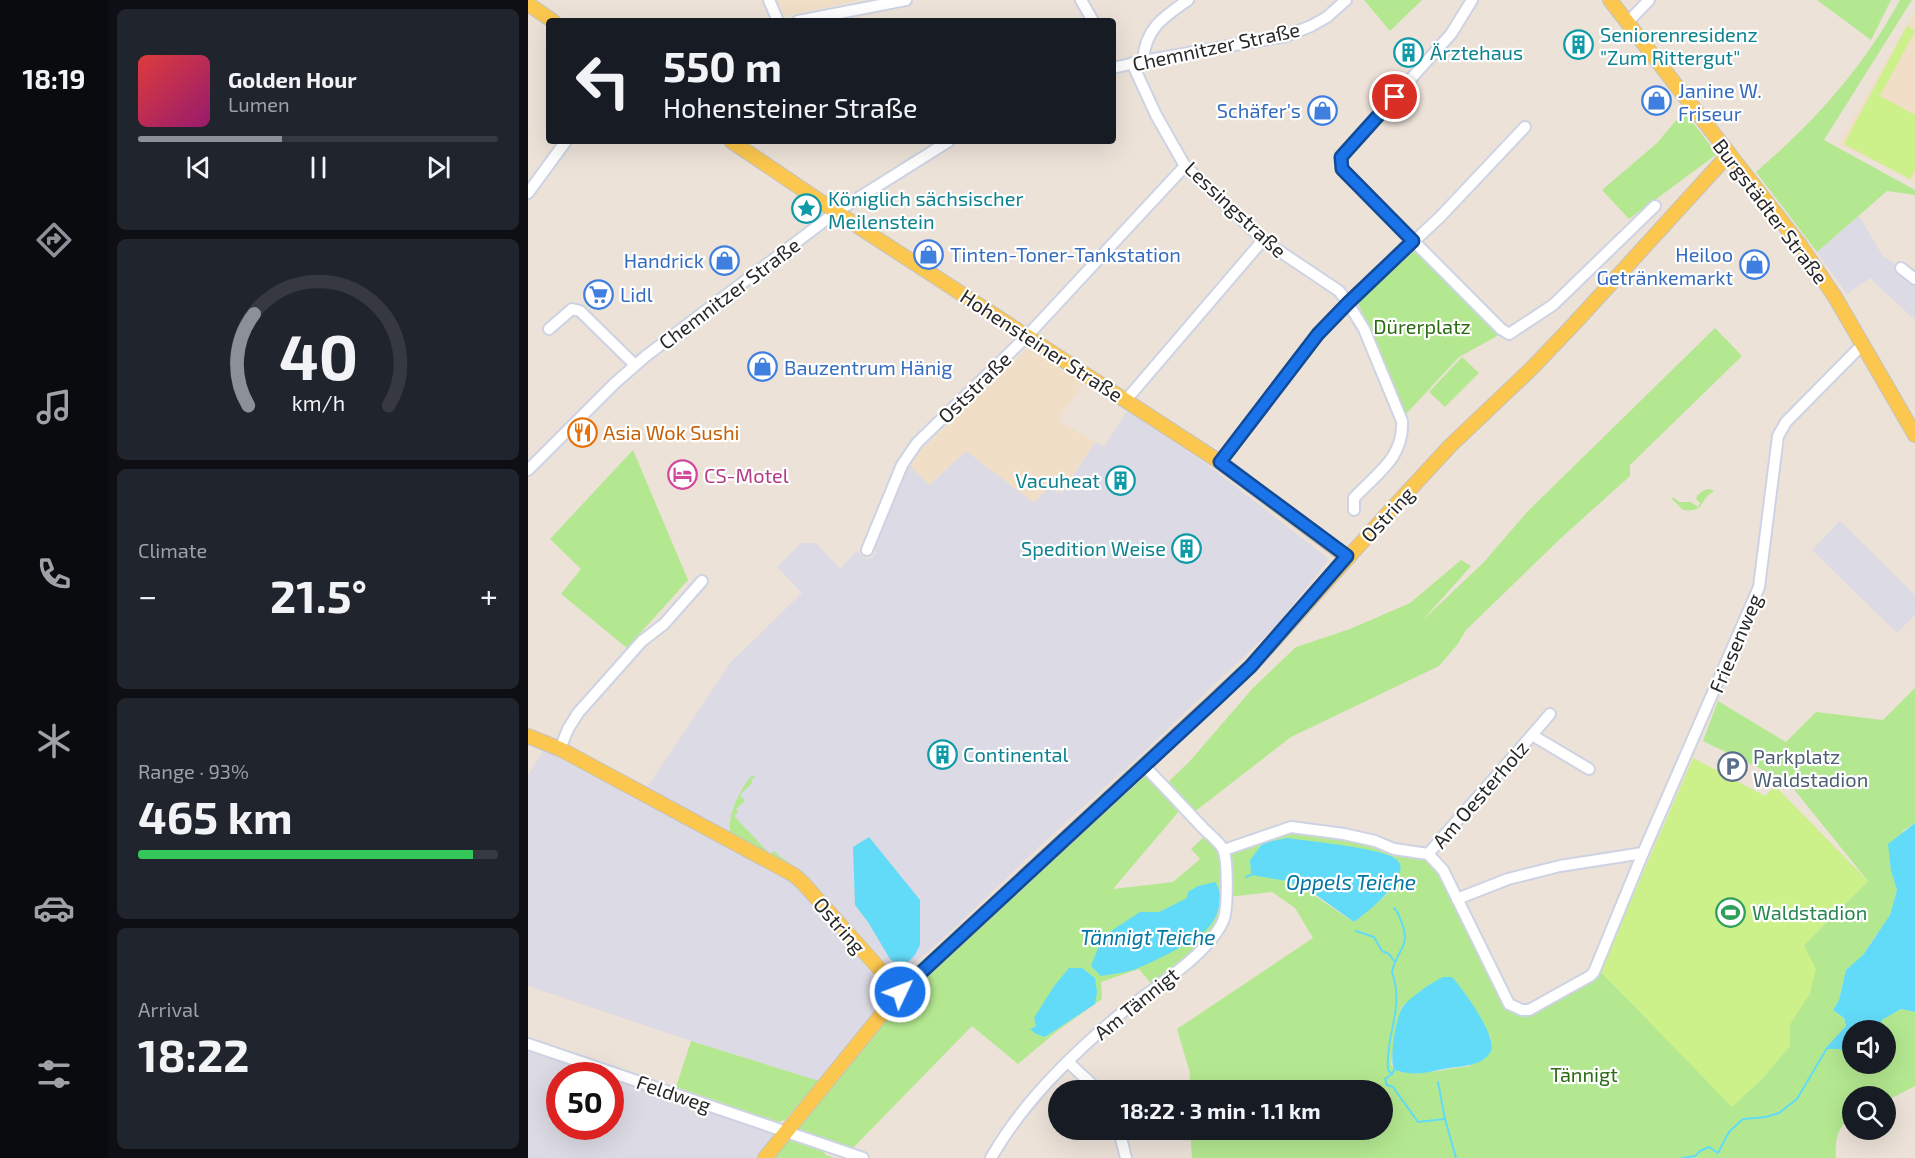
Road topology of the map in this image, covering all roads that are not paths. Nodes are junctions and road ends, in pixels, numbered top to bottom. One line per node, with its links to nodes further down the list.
1 (769, 0): 11 (street)
2 (906, 0): 12 (street)
3 (1081, 0): 13 (street)
4 (1188, 0): 15 (street)
5 (1346, 0): 15 (street, Chemnitzer Straße)
6 (1472, 0): 28 (street)
7 (1610, 0): 14 (main road, Burgstädter Straße)
8 (1649, 0): 14 (street)
9 (528, 4): 10 (main road)
10 (549, 18)
11 (777, 18)
12 (813, 18)
13 (1091, 18)
14 (1627, 23): 22 (main road, Burgstädter Straße)
15 (1143, 61): 16 (street, Chemnitzer Straße)
16 (1132, 63): 17 (street, Chemnitzer Straße); 23 (street, Lessingstraße)
17 (1116, 67)
18 (1526, 127): 28 (street)
19 (564, 144): 24 (street)
20 (735, 144): 26 (main road, Hohensteiner Straße)
21 (943, 144): 26 (street, Chemnitzer Straße)
22 (1729, 154): 34 (main road, Burgstädter Straße); 43 (main road, Ostring)
23 (1185, 166): 27 (street, Lessingstraße); 33 (street, Oststraße)
24 (528, 193)
25 (1655, 206): 28 (street)
26 (836, 212): 33 (main road, Hohensteiner Straße); 35 (street, Chemnitzer Straße)
27 (1263, 240): 31 (street, Lessingstraße); 36 (street)
28 (1413, 241): 31 (street)
29 (1900, 268): 30 (street)
30 (1915, 278)
31 (1348, 303): 39 (street); 41 (street)
32 (549, 329): 35 (street)
33 (1028, 335): 36 (main road, Hohensteiner Straße); 42 (street, Oststraße)
34 (1862, 345): 37 (main road, Burgstädter Straße); 52 (street, Friesenweg)
35 (635, 365): 40 (street, Chemnitzer Straße)
36 (1126, 400): 39 (main road, Hohensteiner Straße)
37 (1911, 418): 38 (main road, Burgstädter Straße)
38 (1915, 435)
39 (1220, 462): 43 (main road, Hohensteiner Straße)
40 (528, 470)
41 (1354, 510)
42 (867, 550)
43 (1347, 556): 49 (main road, Ostring)
44 (702, 581): 48 (street)
45 (1550, 714): 46 (street, Am Oesterholz)
46 (1532, 735): 50 (street, Am Oesterholz); 53 (street, Am Oesterholz)
47 (528, 736): 48 (main road, Ostring)
48 (560, 749): 55 (main road, Ostring)
49 (1144, 766): 51 (street); 55 (main road, Ostring)
50 (1589, 769)
51 (1224, 850): 53 (street, Am Oesterholz); 57 (street, Am Tännigt)
52 (1643, 853): 54 (street); 54 (street, Am Oesterholz)
53 (1428, 854): 54 (street, Am Oesterholz)
54 (1457, 899)
55 (900, 992): 59 (main road)
56 (528, 1044): 59 (street, Feldweg)
57 (1068, 1062): 58 (street); 63 (street, Am Tännigt)
58 (1087, 1080)
59 (786, 1131): 61 (main road); 62 (street)
60 (1121, 1140): 64 (street)
61 (765, 1158)
62 (863, 1158)
63 (991, 1158)
64 (1125, 1158)

